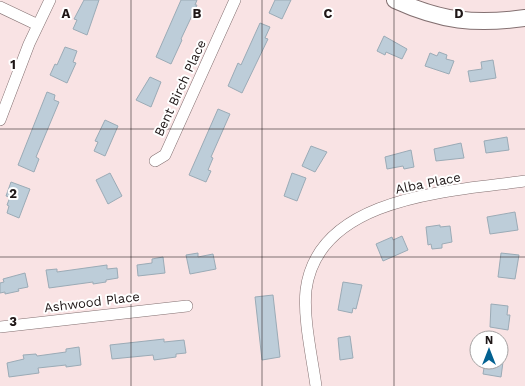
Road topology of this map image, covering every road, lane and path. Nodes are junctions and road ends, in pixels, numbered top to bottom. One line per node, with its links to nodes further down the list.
1 (50, 0): 6 (street)
2 (235, 0): 8 (street, Bent Birch Place)
3 (395, 0): 5 (street)
4 (0, 6): 6 (street)
5 (525, 21)
6 (38, 25): 7 (street)
7 (0, 120)
8 (155, 161)
9 (525, 181): 12 (street, Alba Place)
10 (187, 306): 11 (street, Ashwood Place)
11 (0, 327)
12 (316, 386)

